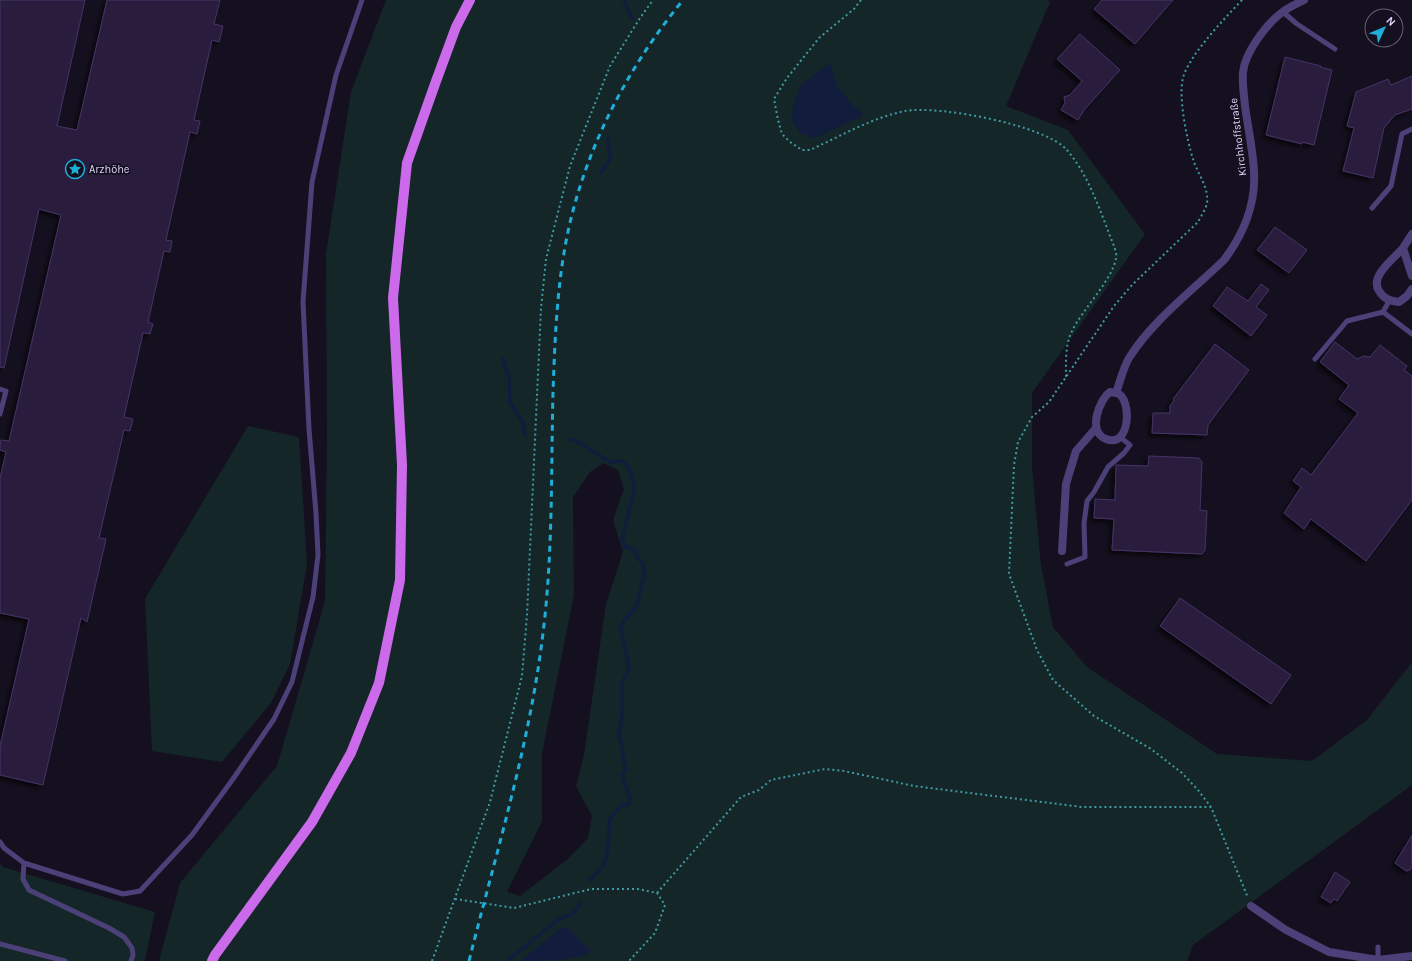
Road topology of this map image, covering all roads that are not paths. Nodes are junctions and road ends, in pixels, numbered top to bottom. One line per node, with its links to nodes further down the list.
1 (362, 0): 24 (lane)
2 (470, 0): 32 (main road)
3 (1304, 0): 4 (street, Kirchhoffstraße)
4 (1283, 12): 5 (lane); 17 (street, Kirchhoffstraße)
5 (1335, 49)
6 (1412, 129): 7 (lane)
7 (1372, 208)
8 (1412, 234): 9 (street)
9 (1403, 248): 10 (street); 12 (street)
10 (1412, 276)
11 (1412, 289): 12 (street)
12 (1388, 301): 13 (lane)
13 (1384, 312): 14 (lane); 15 (lane)
14 (1412, 334)
15 (1315, 360)
16 (0, 389): 18 (lane)
17 (1116, 392): 19 (street, Kirchhoffstraße); 20 (street)
18 (0, 414)
19 (1096, 428): 20 (street); 21 (street, Kirchhoffstraße)
20 (1120, 437): 22 (lane)
21 (1062, 551)
22 (1067, 564)
23 (0, 842): 24 (lane)
24 (24, 863): 31 (lane)
25 (1251, 906): 29 (street)
26 (0, 944): 30 (lane)
27 (1378, 947): 29 (lane)
28 (1412, 956): 29 (street)
29 (1378, 960)
30 (66, 961)
31 (131, 961)
32 (212, 961)

